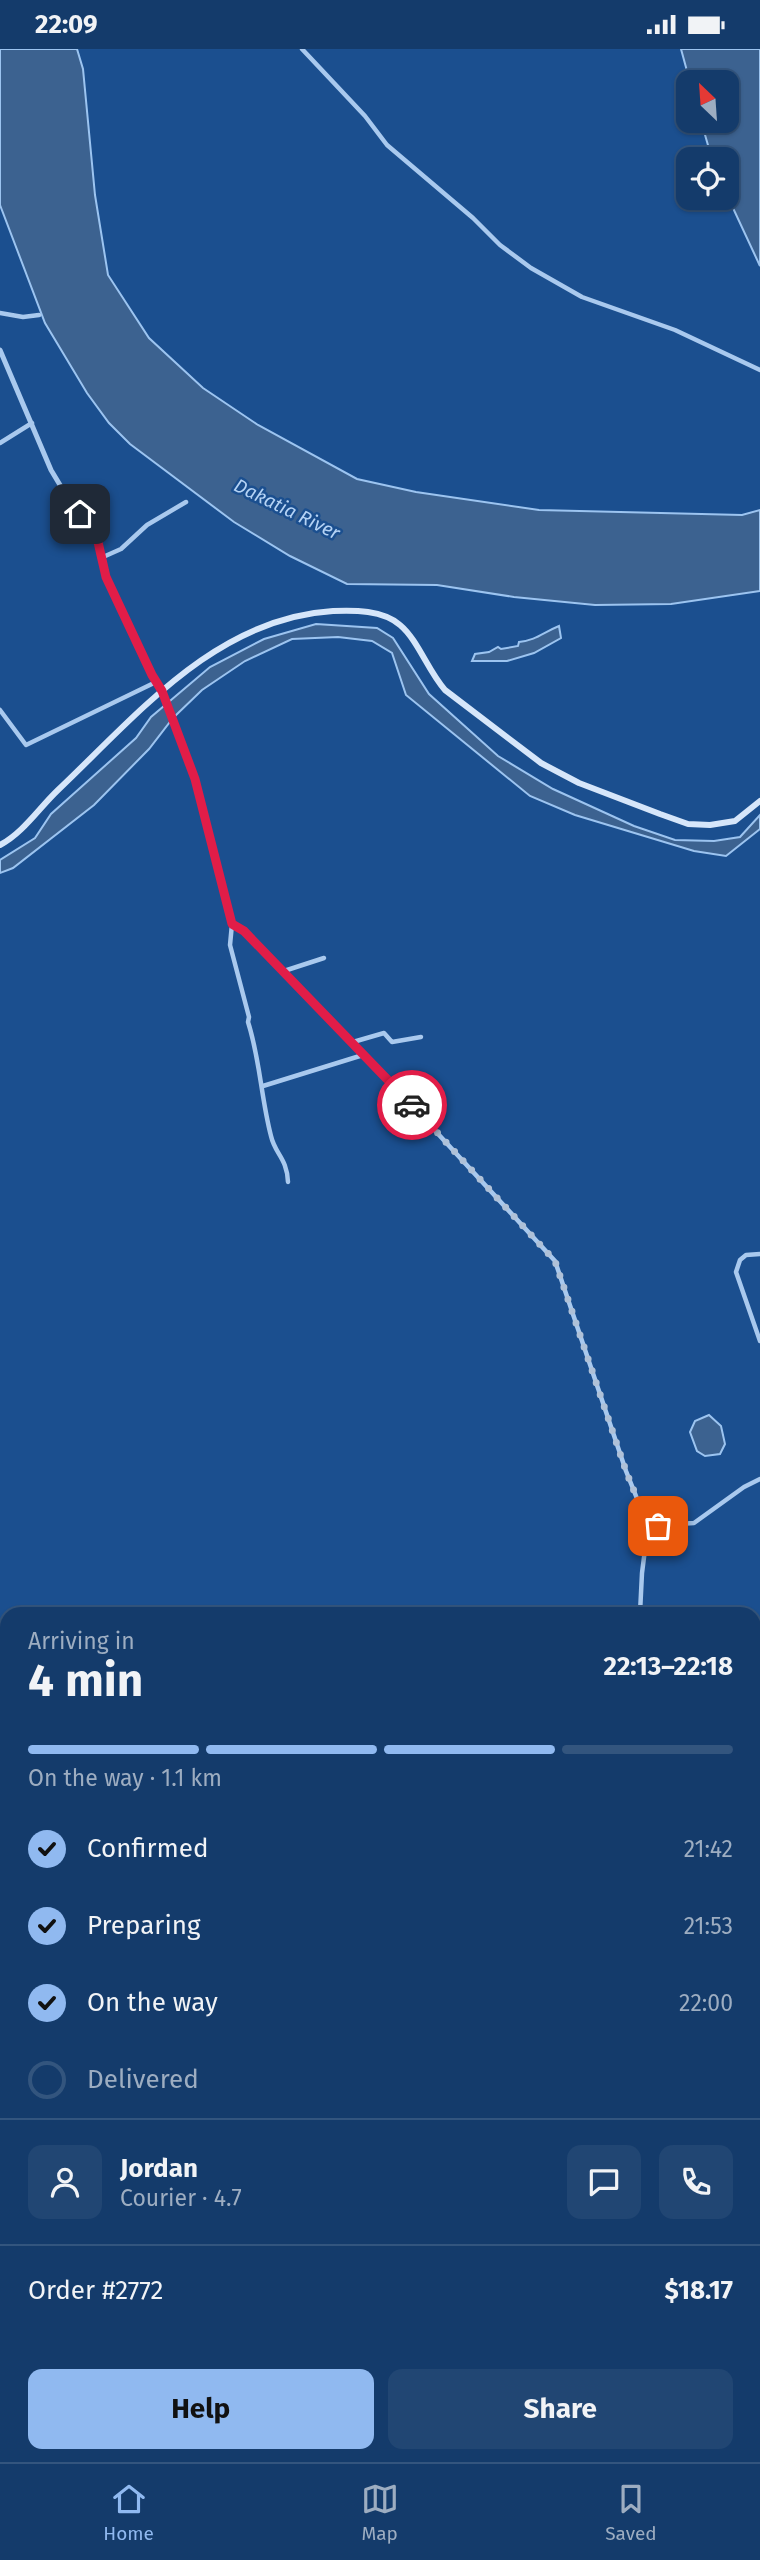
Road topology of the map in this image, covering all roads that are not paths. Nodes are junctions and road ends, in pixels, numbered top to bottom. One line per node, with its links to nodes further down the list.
1 (302, 49): 5 (street)
2 (0, 313): 3 (street)
3 (38, 315)
4 (0, 350): 6 (street)
5 (760, 370)
6 (32, 423): 7 (street); 9 (street)
7 (0, 443)
8 (186, 502): 9 (street)
9 (103, 557): 10 (street)
10 (156, 682): 11 (street); 12 (street)
11 (162, 691): 13 (main road); 14 (main road); 15 (street)
12 (0, 710)
13 (760, 801)
14 (0, 845)
15 (232, 924): 17 (street); 21 (street)
16 (324, 958): 17 (street)
17 (284, 971): 19 (street)
18 (421, 1037): 19 (street)
19 (353, 1042): 20 (street)
20 (363, 1055): 21 (street); 26 (street)
21 (263, 1086): 22 (street)
22 (288, 1182)
23 (760, 1254): 24 (street)
24 (760, 1341)
25 (760, 1479): 26 (street)
26 (648, 1526): 27 (street)
27 (640, 1607)

